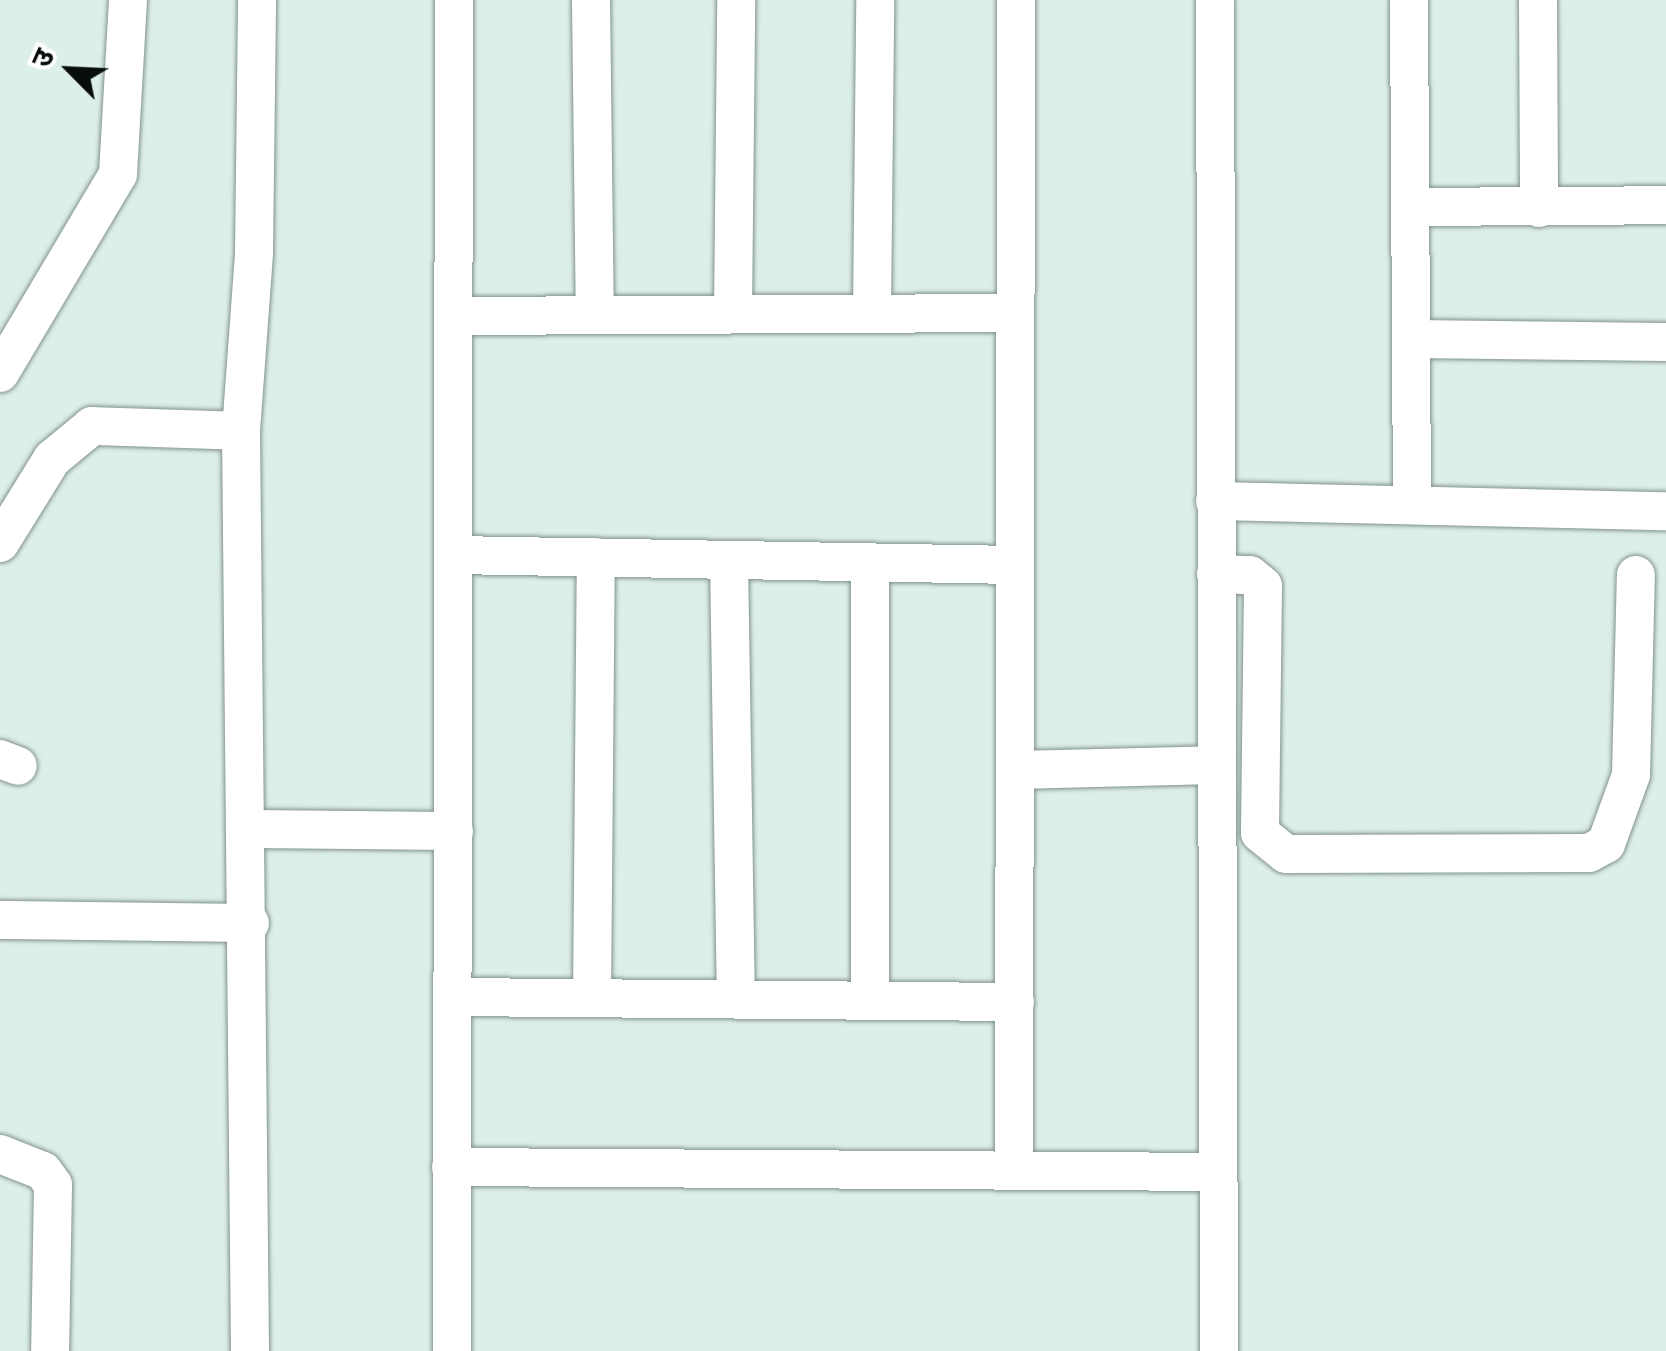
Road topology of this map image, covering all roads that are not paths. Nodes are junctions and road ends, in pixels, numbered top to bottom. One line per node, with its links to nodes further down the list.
1 (128, 0): 21 (street)
2 (256, 0): 22 (street)
3 (454, 0): 18 (street)
4 (591, 0): 17 (street)
5 (736, 0): 14 (street)
6 (875, 0): 15 (street)
7 (1016, 0): 16 (street)
8 (1215, 0): 23 (street)
9 (1410, 0): 12 (street)
10 (1538, 0): 13 (street)
11 (1666, 205): 13 (street)
12 (1410, 208): 13 (street); 19 (street)
13 (1539, 208)
14 (732, 311): 15 (street); 17 (street)
15 (872, 312): 16 (street)
16 (1015, 313): 31 (street)
17 (594, 314): 18 (street)
18 (454, 316): 27 (street)
19 (1411, 340): 20 (street); 24 (street)
20 (1666, 342)
21 (0, 373)
22 (241, 431): 26 (street); 36 (street)
23 (1215, 501): 24 (street); 32 (street)
24 (1412, 501): 25 (street)
25 (1666, 510)
26 (0, 543)
27 (454, 555): 28 (street); 37 (street)
28 (596, 557): 29 (street); 41 (street)
29 (729, 560): 30 (street); 42 (street)
30 (870, 562): 31 (street); 43 (street)
31 (1015, 565): 35 (street)
32 (1216, 574): 33 (street); 34 (street)
33 (1636, 575)
34 (1216, 766): 35 (street); 48 (street)
35 (1015, 770): 44 (street)
36 (250, 829): 37 (street); 39 (street)
37 (454, 831): 40 (street)
38 (0, 920): 39 (street)
39 (250, 923): 50 (street)
40 (453, 997): 41 (street); 46 (street)
41 (592, 998): 42 (street)
42 (736, 1000): 43 (street)
43 (870, 1000): 44 (street)
44 (1015, 1002): 47 (street)
45 (0, 1154): 49 (street)
46 (451, 1167): 47 (street); 51 (street)
47 (1014, 1170): 48 (street)
48 (1217, 1172): 52 (street)
49 (50, 1351)
50 (250, 1351)
51 (452, 1351)
52 (1219, 1351)

